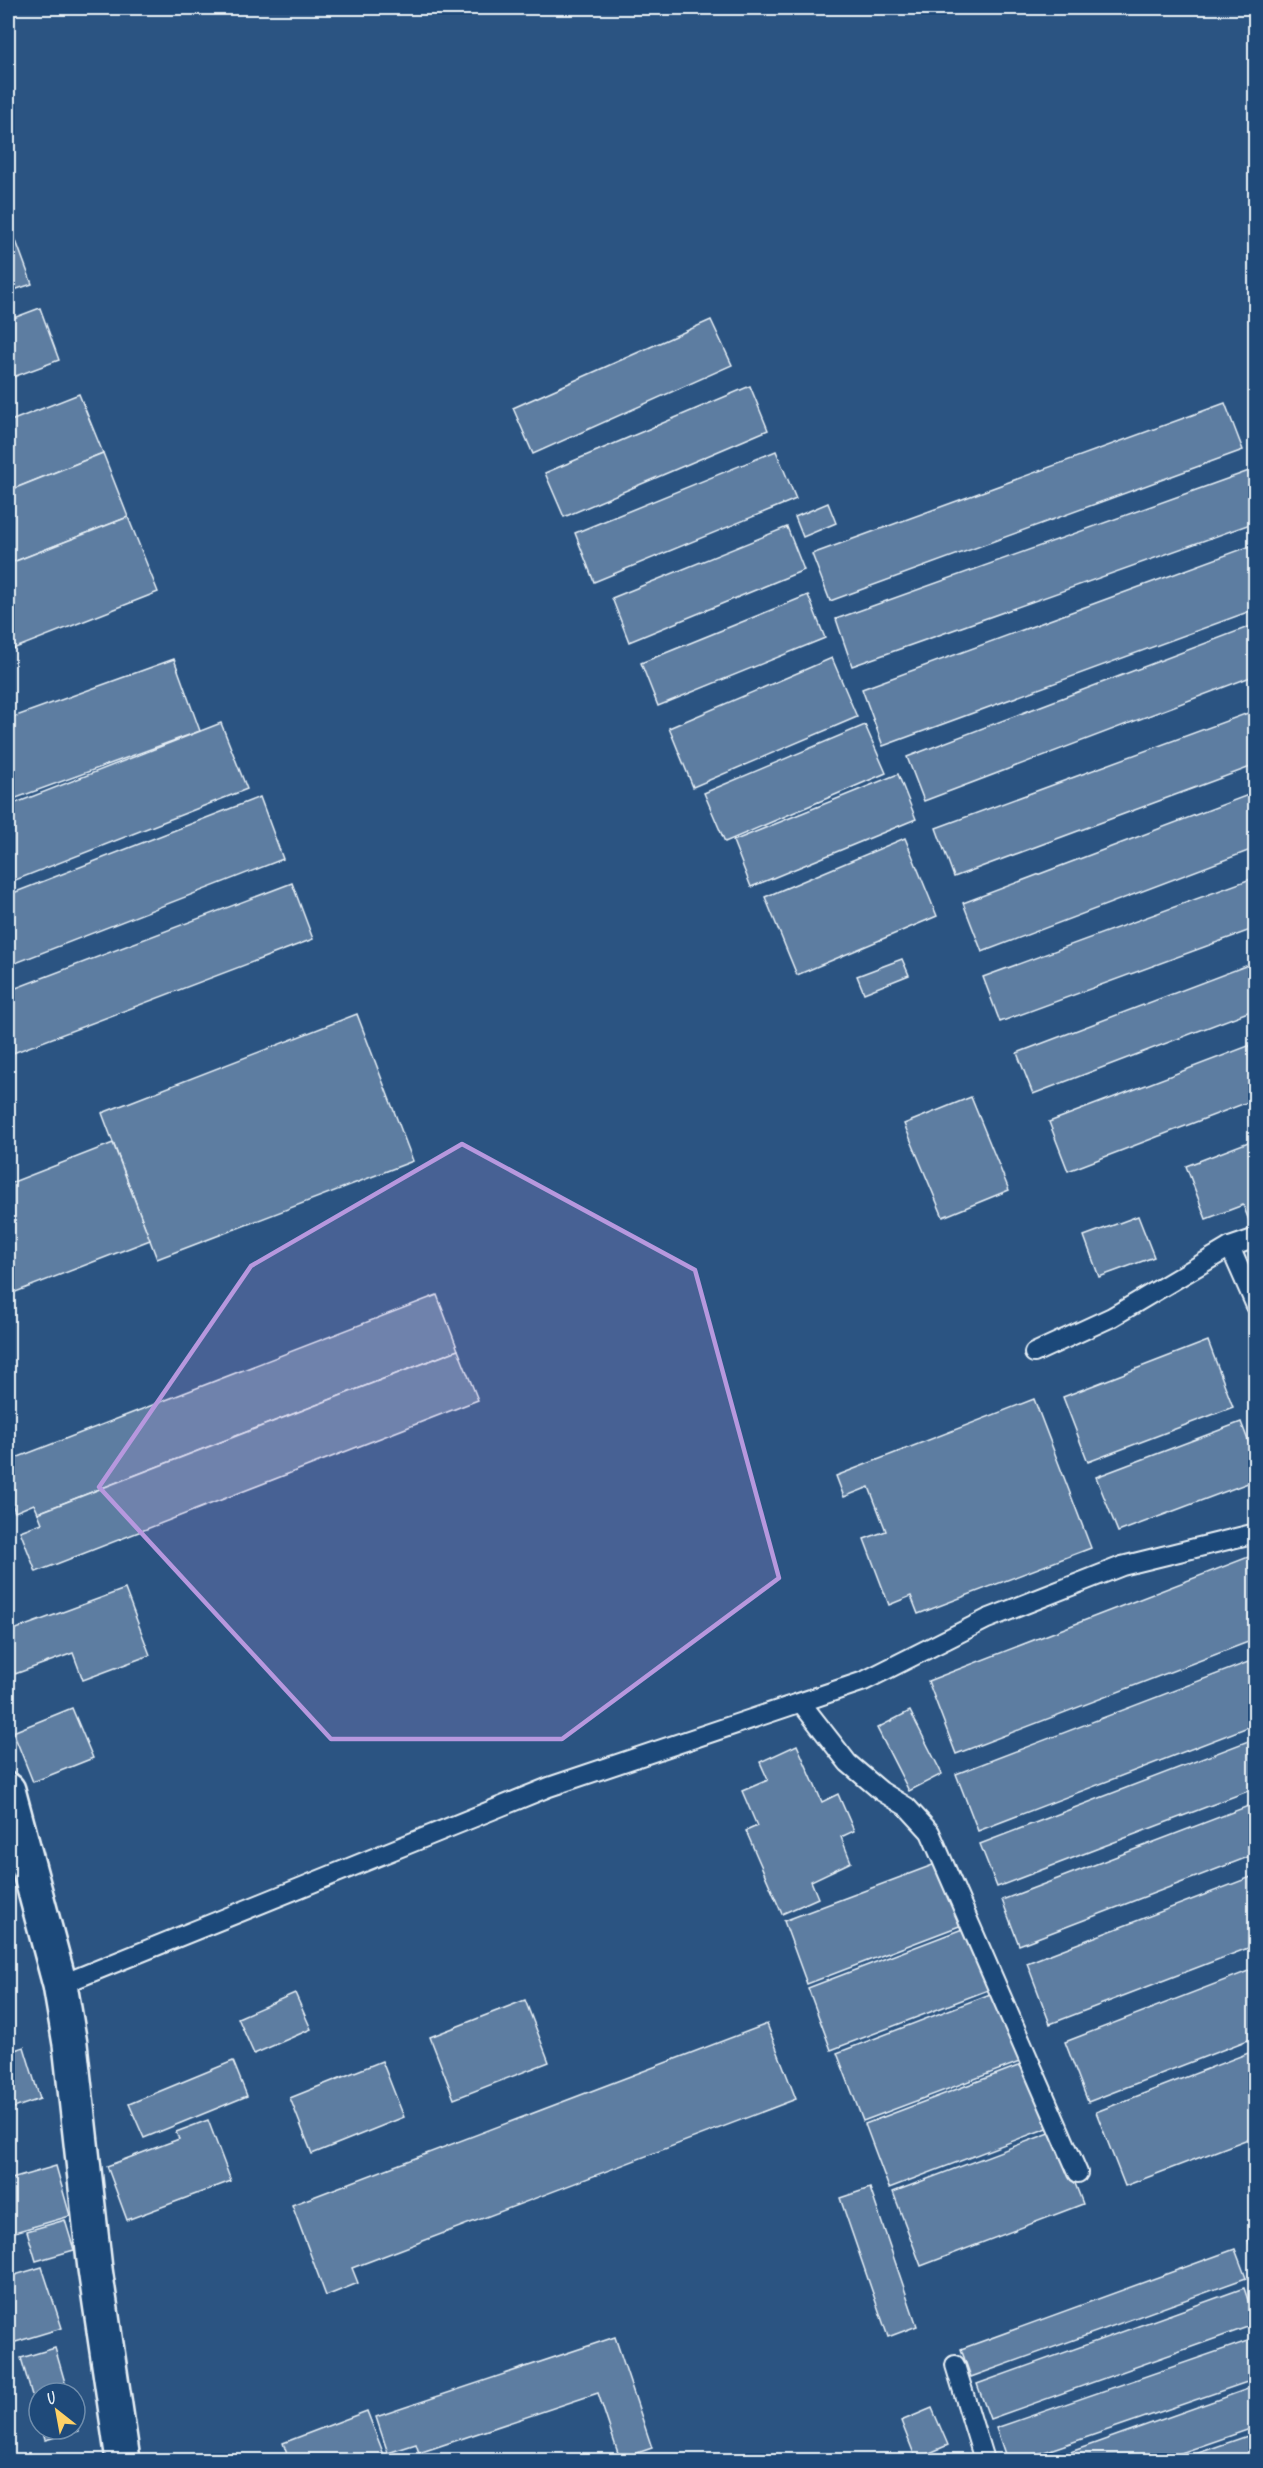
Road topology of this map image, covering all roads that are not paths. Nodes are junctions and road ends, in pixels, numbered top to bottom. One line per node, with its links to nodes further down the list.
1 (1256, 1238): 2 (lane)
2 (1230, 1247): 3 (lane); 4 (lane)
3 (1256, 1306)
4 (1034, 1353)
5 (1256, 1533): 6 (lane)
6 (802, 1704): 8 (lane); 9 (lane)
7 (8, 1790): 8 (street)
8 (60, 1985): 11 (street)
9 (1078, 2173)
10 (955, 2365): 12 (lane)
11 (123, 2460)
12 (984, 2460)

